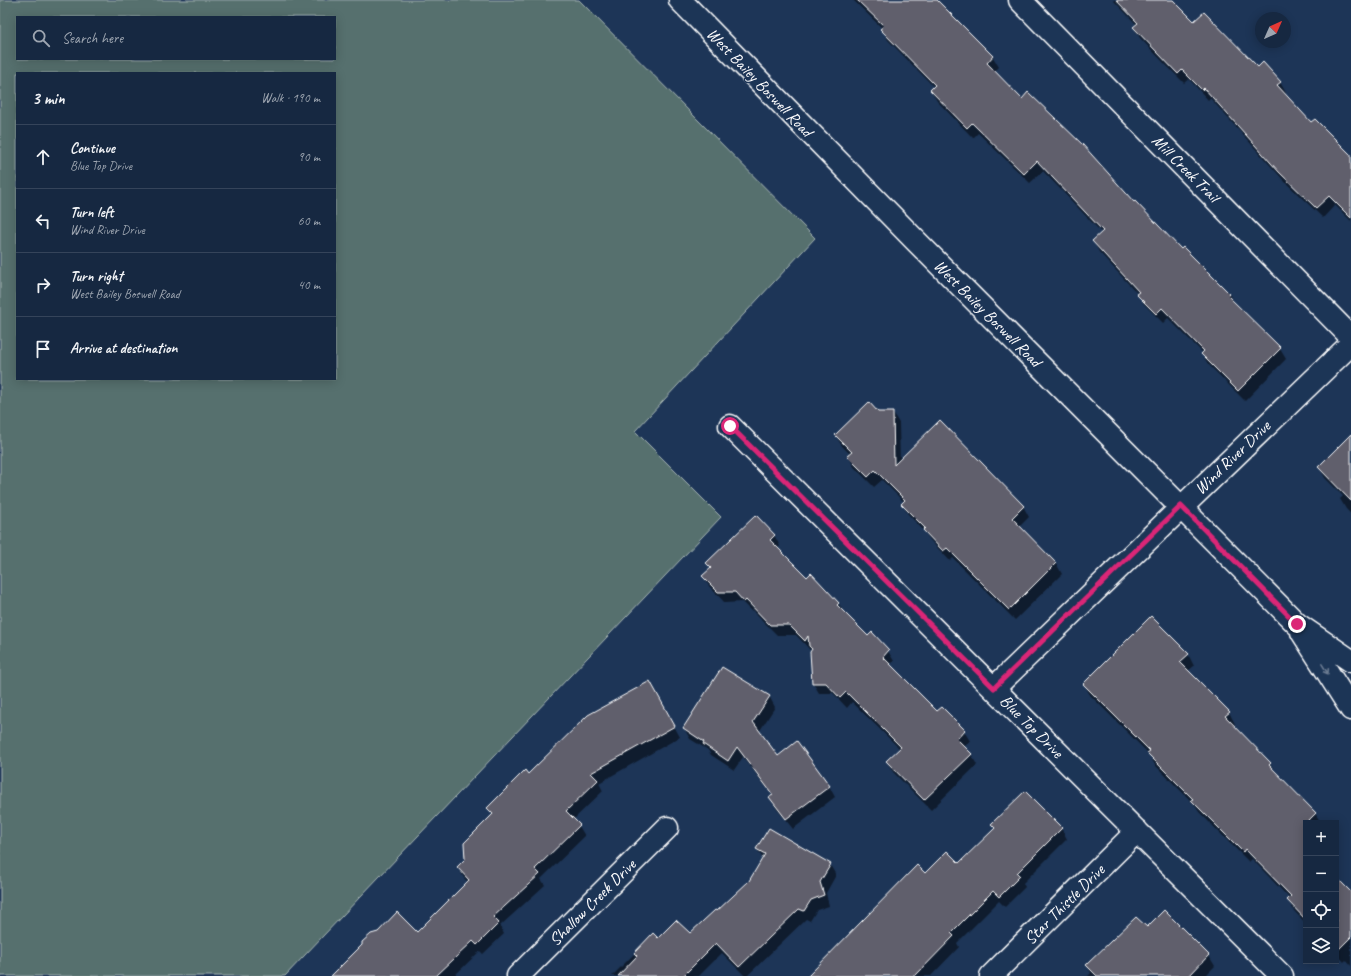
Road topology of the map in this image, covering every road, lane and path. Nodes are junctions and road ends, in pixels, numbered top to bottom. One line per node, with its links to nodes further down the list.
1 (680, 0): 6 (street, West Bailey Boswell Road)
2 (1020, 0): 3 (street, Mill Creek Trail)
3 (1351, 337)
4 (1351, 344): 6 (street, Wind River Drive)
5 (730, 426): 9 (street, Blue Top Drive)
6 (1181, 506): 7 (street, West Bailey Boswell Road); 9 (street, Wind River Drive)
7 (1297, 624): 8 (street, West Bailey Boswell Road); 10 (street, West Bailey Boswell Road, one-way to 10)
8 (1351, 662)
9 (994, 688): 12 (street, Blue Top Drive)
10 (1351, 709)
11 (667, 828): 13 (street, Shallow Creek Drive)
12 (1136, 831): 14 (street, Star Thistle Drive); 15 (street, Blue Top Drive)
13 (518, 976)
14 (991, 976)
15 (1282, 976)

